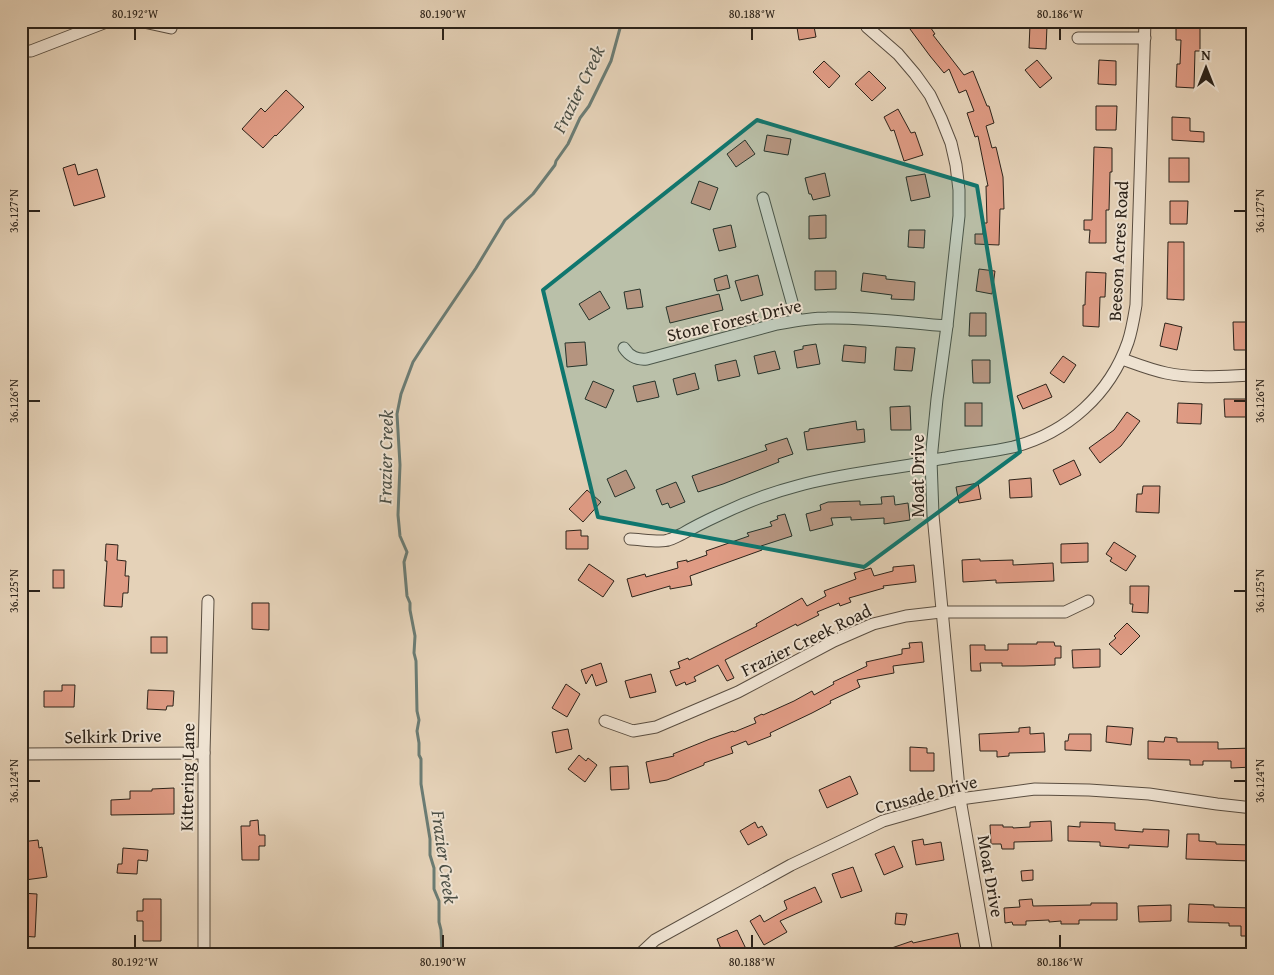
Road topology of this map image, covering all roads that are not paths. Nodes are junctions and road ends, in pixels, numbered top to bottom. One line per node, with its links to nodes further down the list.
1 (109, 21): 8 (street)
2 (139, 21): 5 (street)
3 (1146, 21): 7 (street, Beeson Acres Road)
4 (868, 27): 11 (street, Moat Drive)
5 (171, 28)
6 (1078, 38): 7 (street)
7 (1145, 38): 13 (street, Beeson Acres Road)
8 (21, 52)
9 (763, 198): 10 (street)
10 (798, 320): 11 (street, Stone Forest Drive); 12 (street, Stone Forest Drive)
11 (947, 326): 15 (street, Moat Drive)
12 (624, 348)
13 (1122, 359): 14 (street); 15 (street, Beeson Acres Road)
14 (1253, 375)
15 (931, 460): 16 (street, Beeson Acres Road); 19 (street, Moat Drive)
16 (630, 538)
17 (1088, 601): 19 (street, Frazier Creek Road)
18 (208, 602): 21 (street, Kittering Lane)
19 (942, 612): 20 (street, Frazier Creek Road); 23 (street, Moat Drive)
20 (605, 721)
21 (204, 752): 22 (street, Selkirk Drive); 25 (street, Kittering Lane)
22 (21, 754)
23 (960, 799): 24 (street, Crusade Drive); 26 (street, Crusade Drive); 27 (street, Moat Drive)
24 (1253, 808)
25 (204, 954)
26 (640, 954)
27 (987, 954)

